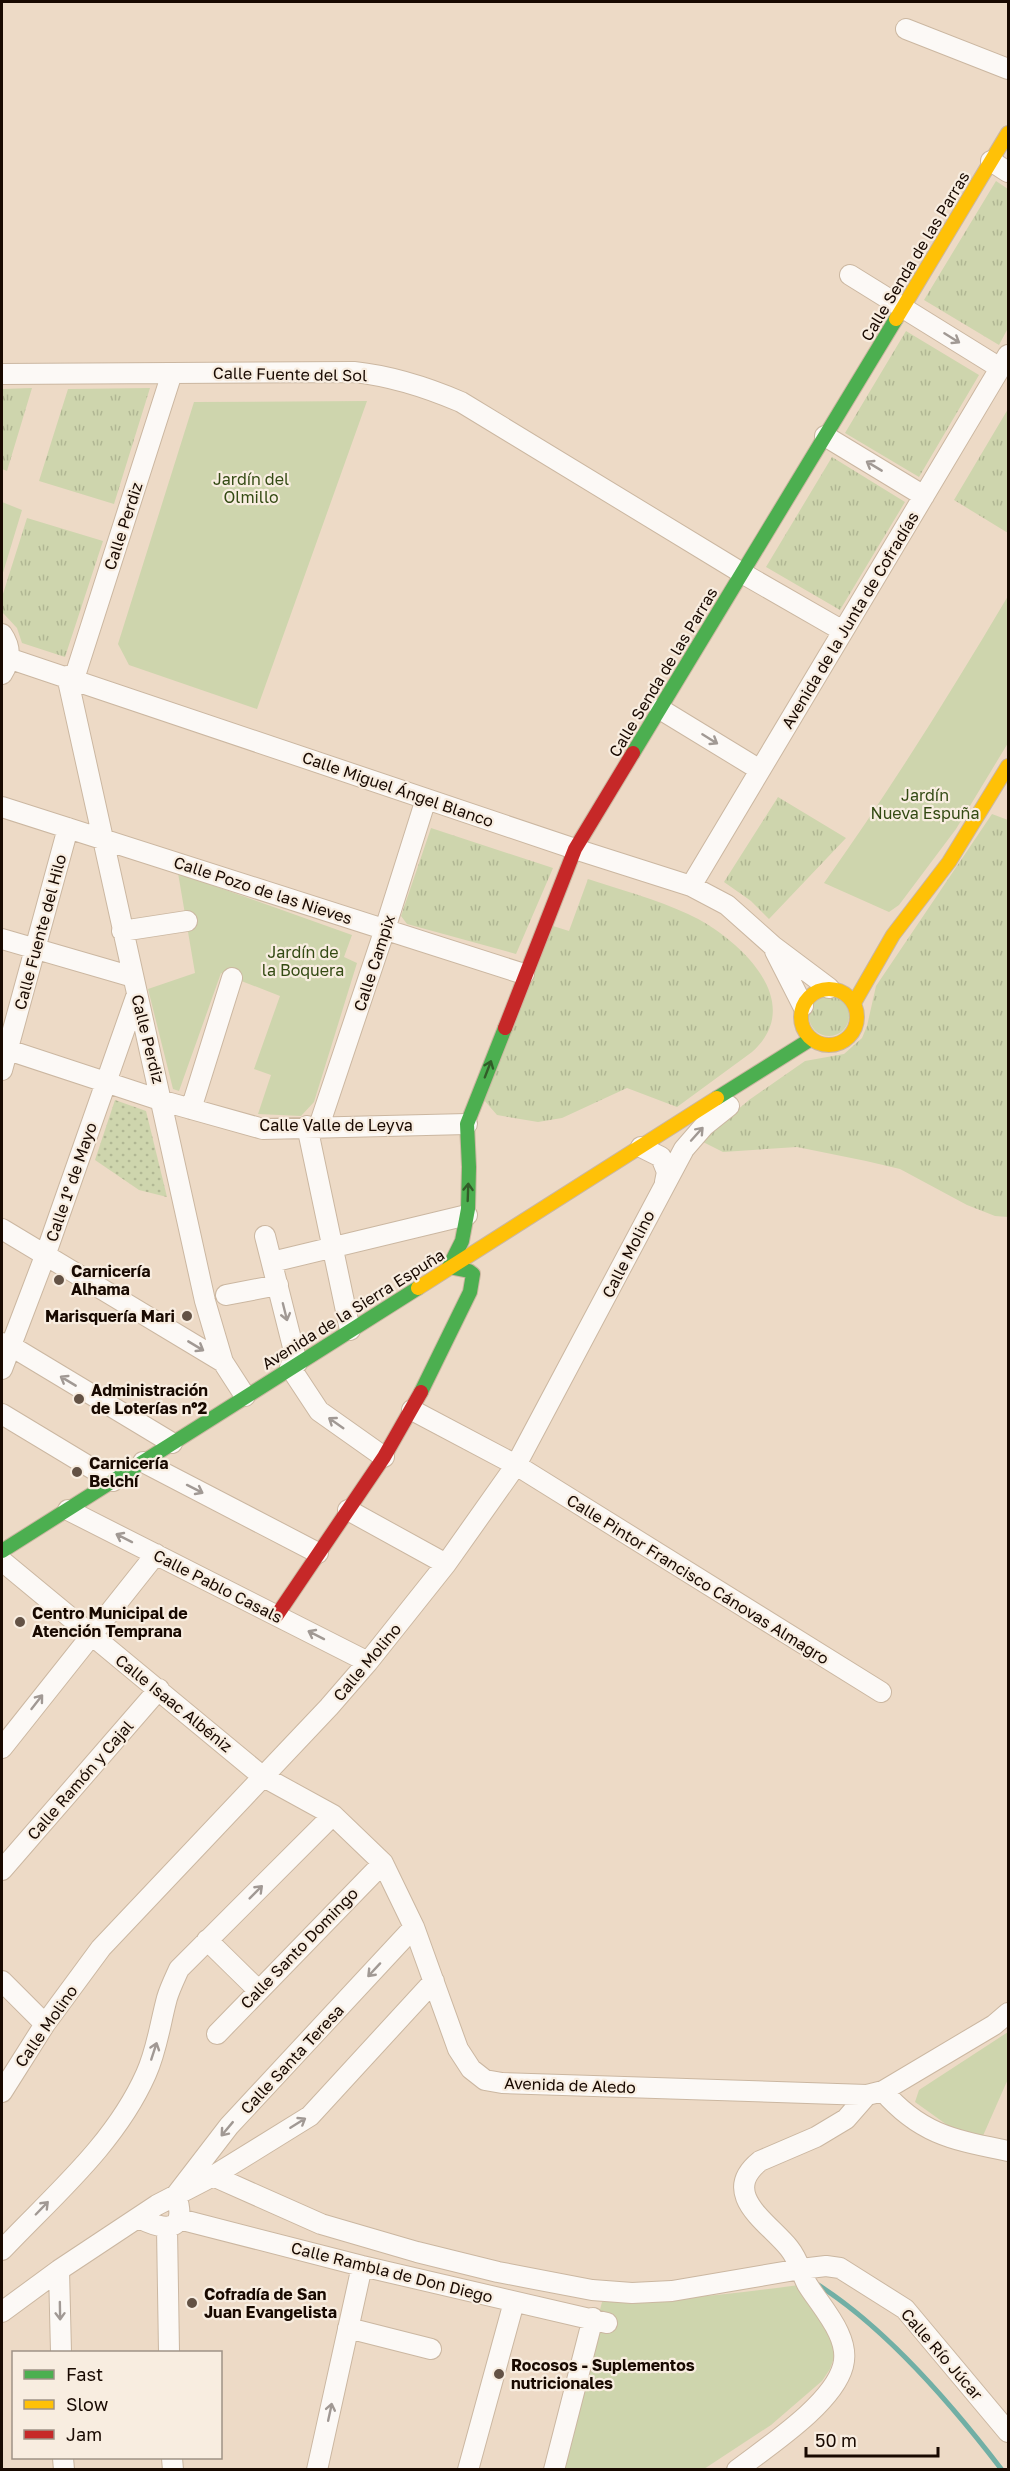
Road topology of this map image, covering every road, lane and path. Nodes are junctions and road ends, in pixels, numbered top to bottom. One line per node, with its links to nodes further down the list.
1 (906, 29): 2 (street)
2 (1008, 69)
3 (1008, 133): 4 (street, Calle Senda de las Parras)
4 (991, 161): 5 (street); 7 (street, Calle Senda de las Parras)
5 (1008, 172)
6 (850, 275): 7 (street)
7 (903, 308): 8 (street, one-way to 8); 11 (street, Calle Senda de las Parras)
8 (1004, 361): 12 (street, Avenida de la Junta de Cofradías)
9 (172, 373): 10 (street, Calle Fuente del Sol); 13 (street, Calle Fuente del Sol); 17 (street, Calle Perdiz)
10 (2, 374)
11 (825, 436): 12 (street, one-way to 11); 13 (street, Calle Senda de las Parras)
12 (924, 496): 14 (street, Avenida de la Junta de Cofradías)
13 (742, 573): 14 (street, Calle Fuente del Sol); 18 (street, Calle Senda de las Parras)
14 (843, 631): 20 (street, Avenida de la Junta de Cofradías)
15 (2, 634): 16 (street)
16 (5, 666): 17 (street, Calle Miguel Ángel Blanco)
17 (70, 678): 21 (street, Calle Miguel Ángel Blanco); 24 (street, Calle Perdiz)
18 (660, 709): 20 (street, one-way to 20); 25 (street, Calle Senda de las Parras)
19 (1008, 766): 30 (street)
20 (760, 770): 26 (street, Avenida de la Junta de Cofradías)
21 (426, 799): 25 (street, Calle Miguel Ángel Blanco); 28 (street, Calle Campix)
22 (2, 807): 23 (street, Calle Pozo de las Nieves)
23 (68, 828): 24 (street, Calle Pozo de las Nieves); 33 (street, Calle Fuente del Hilo)
24 (102, 839): 28 (street, Calle Pozo de las Nieves); 29 (street, Calle Perdiz)
25 (575, 849): 26 (street, Calle Miguel Ángel Blanco); 35 (street, Calle Senda de las Parras)
26 (691, 886): 32 (street, Calle Miguel Ángel Blanco)
27 (187, 921): 29 (street)
28 (385, 929): 35 (street, Calle Pozo de las Nieves); 51 (street, Calle Campix)
29 (122, 931): 37 (street, Calle Perdiz)
30 (893, 935): 34 (street); 39 (street)
31 (2, 939): 33 (street)
32 (772, 946): 38 (street, Calle Miguel Ángel Blanco); 40 (street, Calle Miguel Ángel Blanco)
33 (36, 949): 37 (street); 44 (street, Calle Fuente del Hilo)
34 (858, 965)
35 (524, 974): 50 (street, Calle Senda de las Parras, one-way to 35)
36 (232, 978): 49 (street)
37 (135, 986): 46 (street, Calle 1º de Mayo); 48 (street, Calle Perdiz)
38 (834, 986): 39 (street); 40 (street)
39 (854, 1003): 42 (street)
40 (802, 1008): 41 (street); 42 (street)
41 (787, 1033)
42 (815, 1041): 47 (street, Avenida de la Sierra Espuña); 53 (street, Calle Molino, one-way to 42)
43 (772, 1047): 47 (street, Avenida de la Sierra Espuña)
44 (4, 1049): 45 (street, Calle Fuente del Hilo); 46 (street, Calle Valle de Leyva)
45 (2, 1070)
46 (106, 1081): 48 (street, Calle Valle de Leyva); 58 (street, Calle 1º de Mayo)
47 (721, 1094): 52 (street, Avenida de la Sierra Espuña)
48 (163, 1101): 49 (street, Calle Valle de Leyva); 65 (street, Calle Perdiz)
49 (191, 1109): 51 (street, Calle Valle de Leyva)
50 (467, 1124): 51 (street, Calle Valle de Leyva); 54 (street, Calle Senda de las Parras, one-way to 50)
51 (313, 1126): 57 (street, Calle Campix)
52 (641, 1147): 53 (street); 60 (street, Avenida de la Sierra Espuña)
53 (665, 1182): 74 (street, Calle Molino)
54 (467, 1215): 57 (street); 60 (street, Calle Senda de las Parras)
55 (2, 1229): 58 (street)
56 (265, 1236): 59 (street)
57 (331, 1248): 59 (street); 63 (street, Calle Campix)
58 (45, 1256): 64 (street, Calle 1º de Mayo); 65 (street, one-way to 65)
59 (272, 1262): 61 (street)
60 (449, 1268): 63 (street, Avenida de la Sierra Espuña); 69 (street)
61 (278, 1285): 62 (street); 66 (street, one-way to 66)
62 (226, 1294)
63 (350, 1330): 66 (street, Avenida de la Sierra Espuña)
64 (6, 1345): 67 (street, Calle 1º de Mayo); 71 (street, one-way to 64)
65 (223, 1362): 68 (street, Calle Perdiz)
66 (294, 1365): 68 (street, Avenida de la Sierra Espuña); 72 (street, one-way to 66)
67 (2, 1369)
68 (244, 1396): 71 (street, Avenida de la Sierra Espuña)
69 (412, 1410): 72 (street); 74 (street, Calle Pintor Francisco Cánovas Almagro)
70 (2, 1414): 75 (street)
71 (172, 1443): 73 (street, Avenida de la Sierra Espuña)
72 (384, 1456): 77 (street)
73 (143, 1462): 75 (street, Avenida de la Sierra Espuña); 79 (street, one-way to 79)
74 (516, 1466): 82 (street, Calle Molino); 87 (street, Calle Pintor Francisco Cánovas Almagro)
75 (113, 1481): 76 (street, Avenida de la Sierra Espuña)
76 (68, 1510): 78 (street, Avenida de la Sierra Espuña); 80 (street, Calle Pablo Casals, one-way to 76)
77 (348, 1510): 79 (street); 82 (street)
78 (2, 1551)
79 (318, 1553): 83 (street)
80 (156, 1554): 83 (street, Calle Pablo Casals); 84 (street)
81 (2, 1562): 84 (street, Calle Isaac Albéniz)
82 (446, 1563): 85 (street, Calle Molino)
83 (277, 1615): 85 (street, Calle Pablo Casals, one-way to 83)
84 (90, 1635): 86 (street, Calle Isaac Albéniz); 88 (street, one-way to 84)
85 (369, 1662): 89 (street, Calle Molino)
86 (159, 1689): 89 (street, Calle Isaac Albéniz); 92 (street, Calle Ramón y Cajal)
87 (881, 1692)
88 (2, 1748)
89 (262, 1776): 90 (street, Avenida de Aledo); 99 (street, Calle Molino)
90 (333, 1815): 91 (street, Avenida de Aledo); 94 (street, one-way to 90)
91 (383, 1863): 93 (street, Avenida de Aledo); 97 (street, Calle Santo Domingo)
92 (2, 1870)
93 (414, 1927): 96 (street, Avenida de Aledo); 105 (street, Calle Santa Teresa, one-way to 105)
94 (207, 1940): 97 (street); 108 (street, one-way to 94)
95 (2, 1981): 99 (street)
96 (434, 1981): 102 (street, Avenida de Aledo); 104 (street, one-way to 96)
97 (258, 1990): 100 (street, Calle Santo Domingo)
98 (1008, 2013): 102 (street)
99 (45, 2024): 101 (street, Calle Molino)
100 (217, 2034)
101 (2, 2092)
102 (875, 2093): 103 (street); 110 (street)
103 (1008, 2151)
104 (213, 2176): 105 (street); 110 (street, Calle Rambla de Don Diego)
105 (176, 2195): 106 (street); 107 (street)
106 (139, 2218): 107 (street, Calle Rambla de Don Diego); 111 (street)
107 (173, 2224): 109 (street, Calle Rambla de Don Diego); 117 (street)
108 (2, 2250)
109 (362, 2266): 112 (street, Calle Rambla de Don Diego); 114 (street)
110 (801, 2268): 118 (street, Calle Río Júcar); 122 (street)
111 (59, 2270): 113 (street); 116 (street, one-way to 116)
112 (514, 2302): 120 (street); 121 (street, Calle Rambla de Don Diego)
113 (2, 2312)
114 (348, 2328): 115 (street); 119 (street, one-way to 114)
115 (431, 2349)
116 (61, 2351)
117 (169, 2351)
118 (1008, 2432)
119 (317, 2469)
120 (468, 2469)
121 (554, 2469)
122 (737, 2469)

